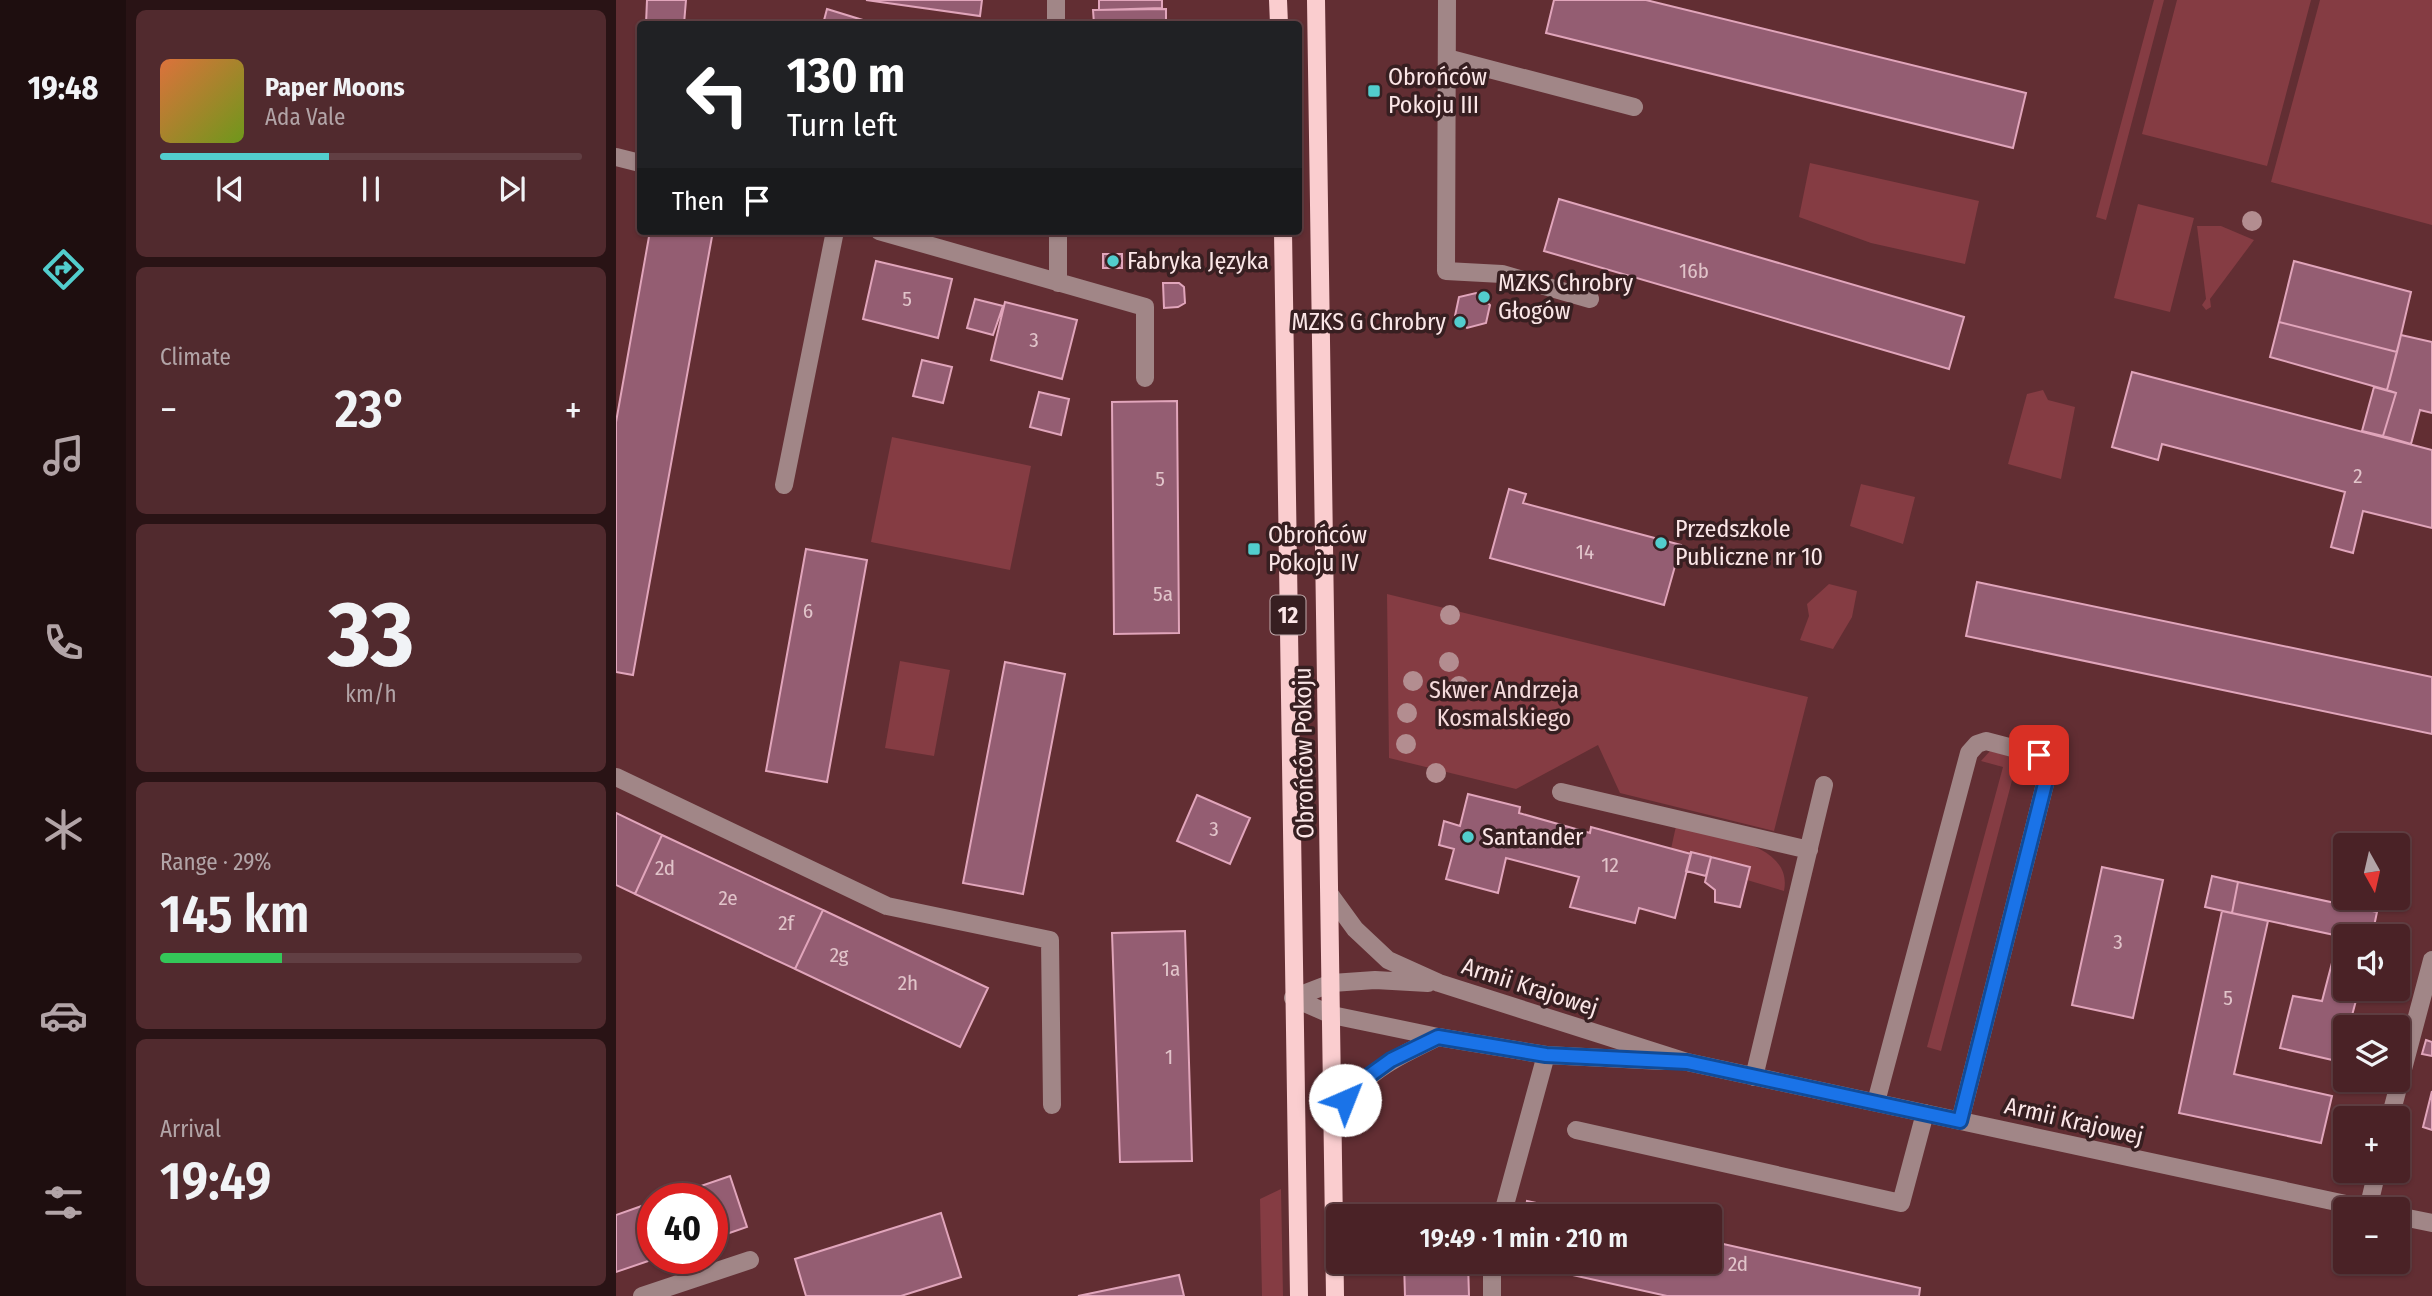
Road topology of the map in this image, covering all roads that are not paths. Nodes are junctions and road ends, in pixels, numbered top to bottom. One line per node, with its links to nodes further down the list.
1 (1056, 0): 5 (street)
2 (1278, 0): 6 (main road)
3 (1316, 0): 23 (main road, Obrońców Pokoju / 12)
4 (1447, 0): 7 (street)
5 (1056, 21)
6 (1279, 21)
7 (1447, 58): 8 (street); 16 (street)
8 (1634, 107)
9 (616, 157): 10 (street)
10 (637, 162)
11 (834, 235): 18 (street)
12 (893, 235): 15 (street)
13 (1058, 235): 15 (street)
14 (1283, 235): 27 (main road, Obrońców Pokoju / 12)
15 (1058, 283): 17 (street)
16 (1590, 299)
17 (1145, 377)
18 (784, 485)
19 (616, 777): 34 (street)
20 (1824, 785): 22 (street)
21 (1561, 792): 22 (street)
22 (1809, 850): 32 (street)
23 (1331, 896): 25 (main road, Obrońców Pokoju / 12); 26 (street, Armii Krajowej)
24 (2432, 960): 35 (street)
25 (1332, 983): 26 (street, Armii Krajowej); 27 (street, Armii Krajowej); 28 (main road, Obrońców Pokoju / 12)
26 (1439, 983): 31 (street, Armii Krajowej)
27 (1293, 998): 28 (street, Armii Krajowej); 47 (main road, Obrońców Pokoju / 12)
28 (1332, 1016): 29 (street, Armii Krajowej); 37 (main road, Obrońców Pokoju / 12)
29 (1438, 1037): 30 (street, Armii Krajowej); 37 (street)
30 (1546, 1055): 31 (street, Armii Krajowej); 41 (street)
31 (1687, 1062): 32 (street, Armii Krajowej)
32 (1754, 1077): 33 (street, Armii Krajowej)
33 (1876, 1102): 36 (street, Armii Krajowej); 38 (street)
34 (1052, 1105)
35 (2393, 1106)
36 (1925, 1113): 38 (street, Armii Krajowej); 39 (street)
37 (1332, 1116): 48 (main road, Obrońców Pokoju / 12)
38 (1960, 1121): 40 (street, Armii Krajowej)
39 (1576, 1130)
40 (2333, 1201)
41 (1505, 1204)
42 (2410, 1218): 43 (street)
43 (2432, 1223)
44 (750, 1260): 46 (street)
45 (1492, 1274): 49 (street)
46 (642, 1296)
47 (1299, 1296)
48 (1335, 1296)
49 (1492, 1296)

